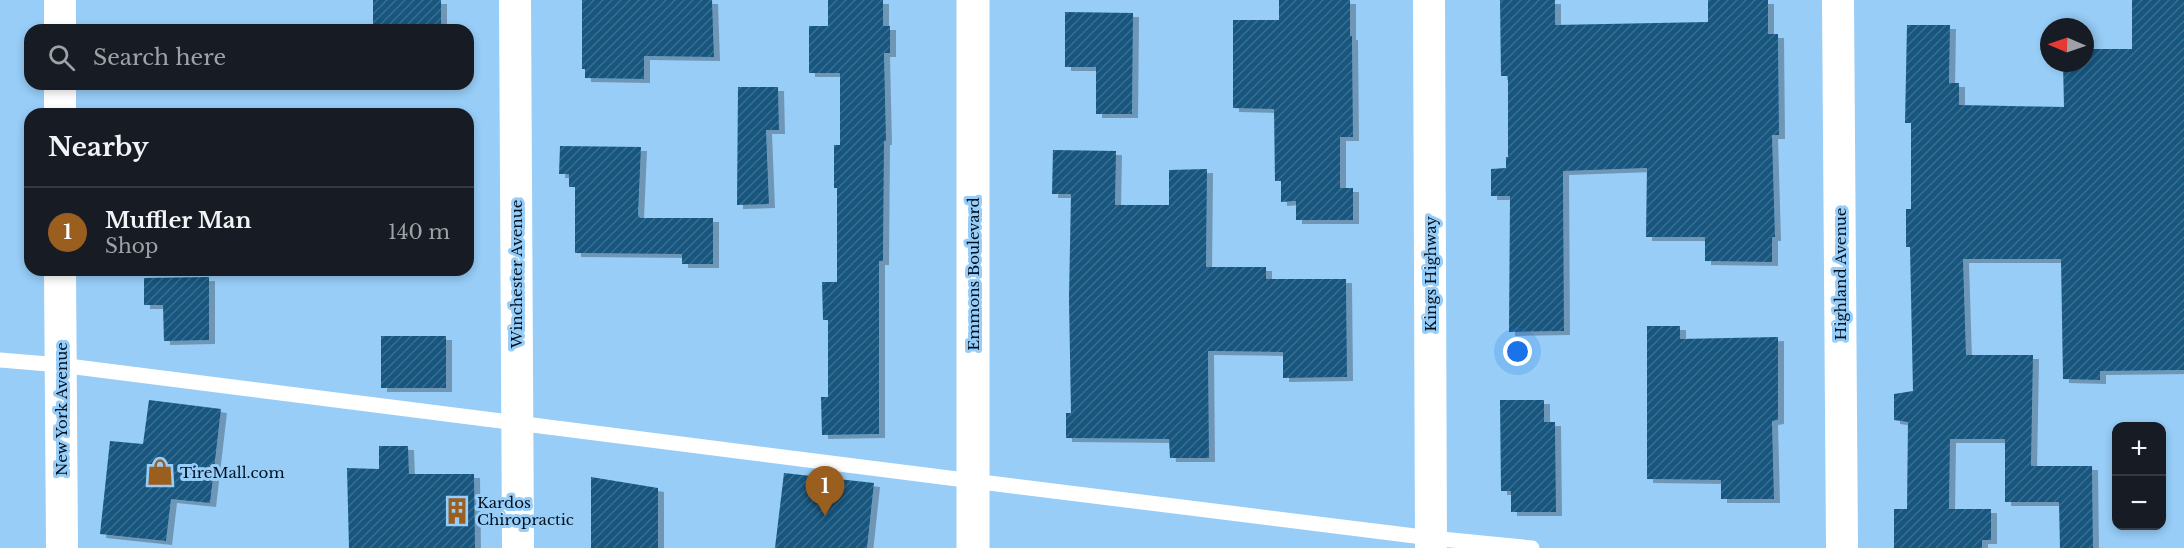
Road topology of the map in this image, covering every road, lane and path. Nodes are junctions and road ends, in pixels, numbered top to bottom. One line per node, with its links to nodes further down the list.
1 (60, 0): 6 (street)
2 (516, 0): 12 (street, Winchester Avenue)
3 (973, 0): 13 (street, Emmons Boulevard)
4 (1429, 0): 14 (street, Kings Highway)
5 (1838, 0): 19 (street, Highland Avenue)
6 (60, 24)
7 (60, 90): 8 (street)
8 (60, 108)
9 (60, 276): 11 (street, New York Avenue)
10 (0, 360): 11 (lane)
11 (60, 365): 12 (lane); 15 (street, New York Avenue)
12 (517, 423): 13 (lane); 16 (street, Winchester Avenue)
13 (973, 481): 14 (lane); 17 (street, Emmons Boulevard)
14 (1431, 543): 18 (lane)
15 (62, 548)
16 (518, 548)
17 (973, 548)
18 (1532, 548)
19 (1842, 548)

